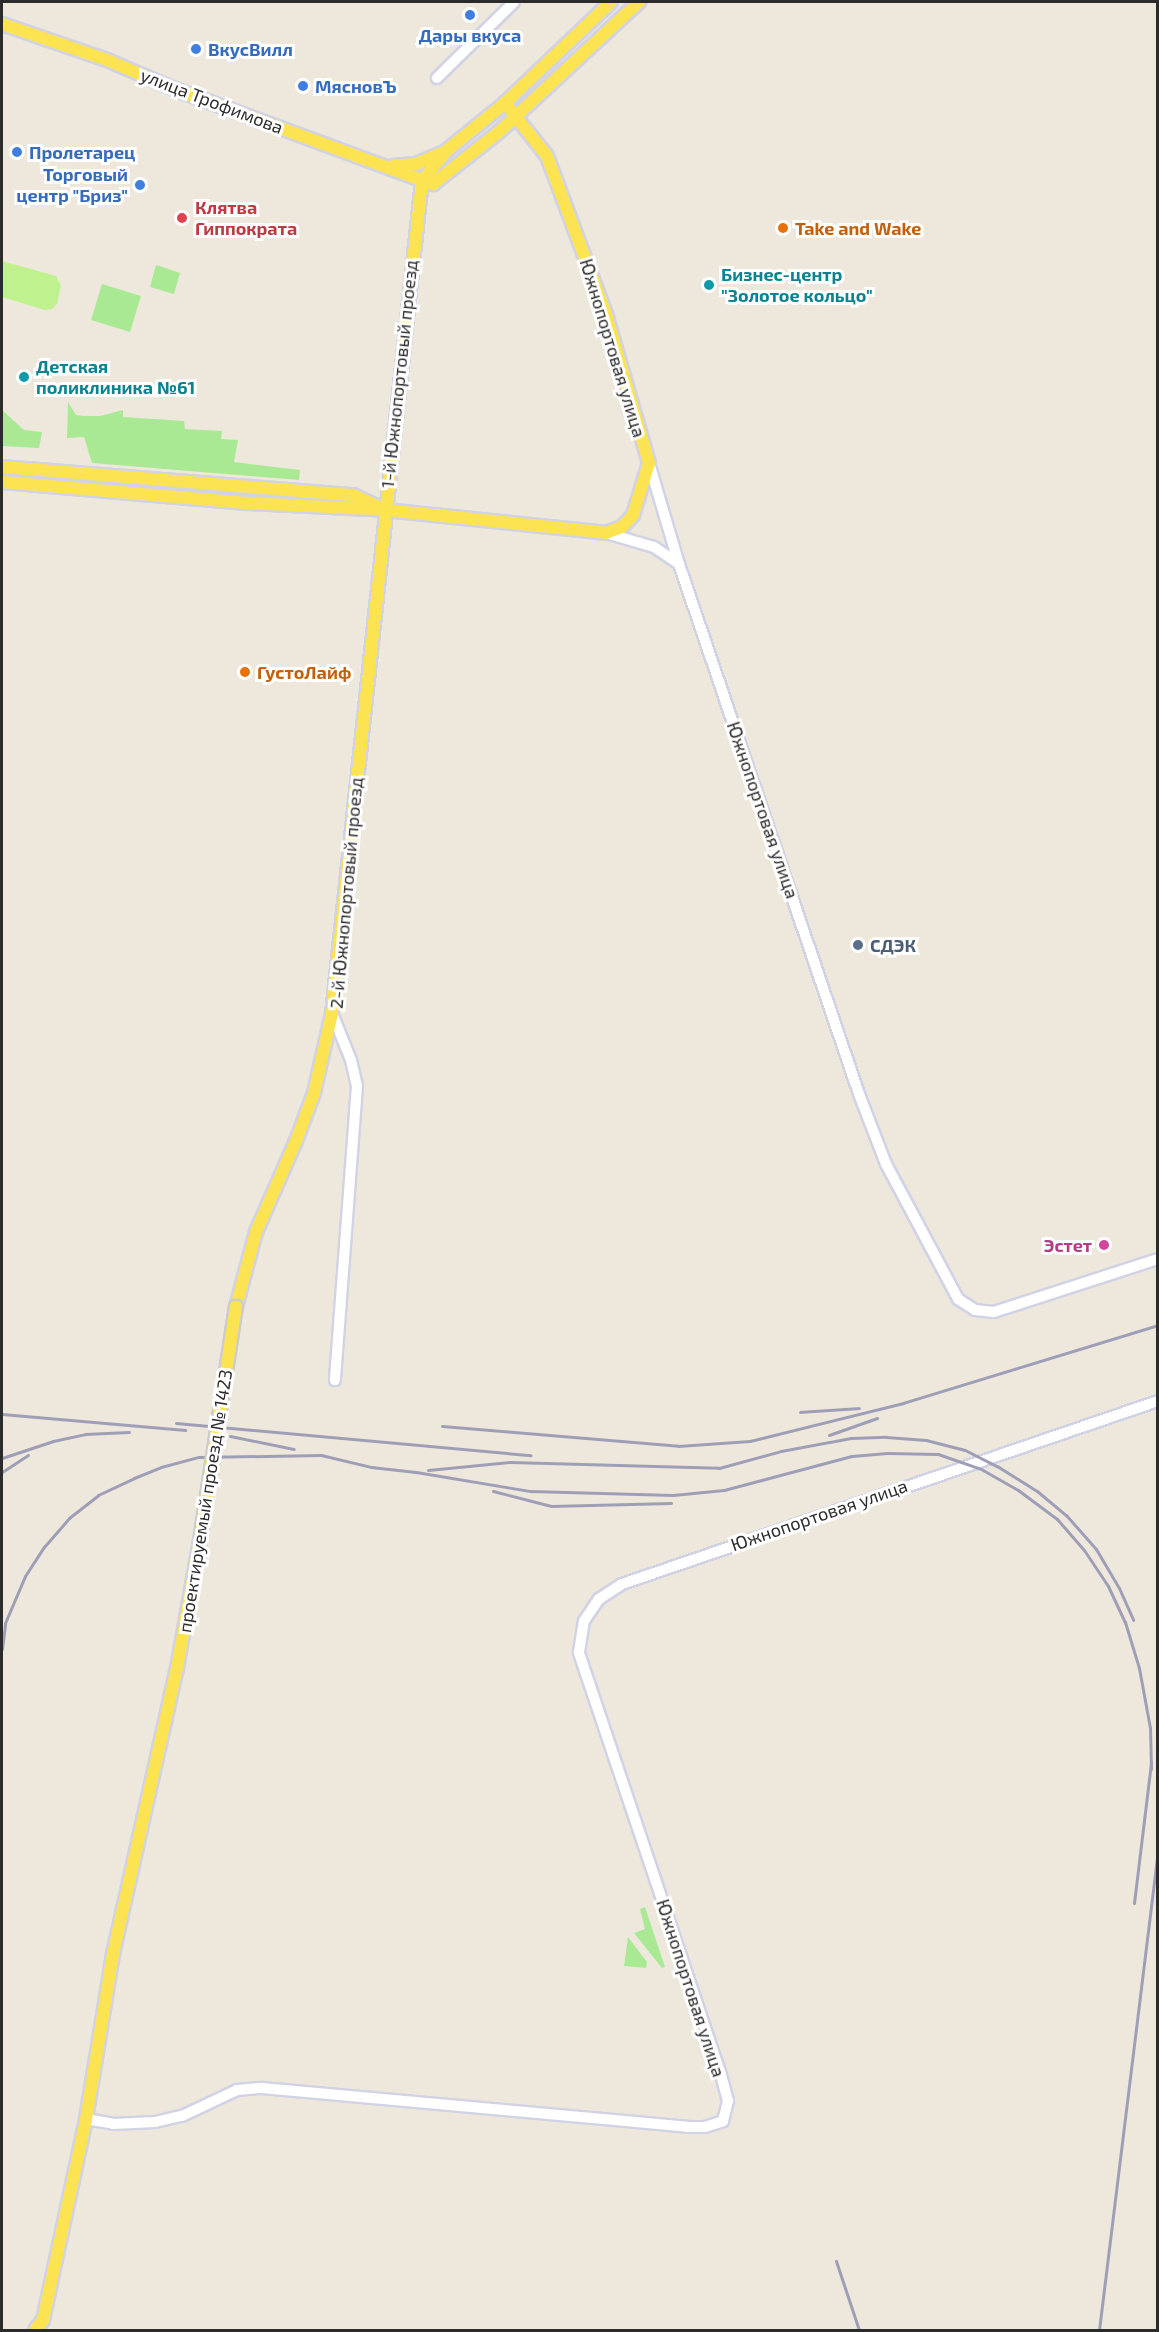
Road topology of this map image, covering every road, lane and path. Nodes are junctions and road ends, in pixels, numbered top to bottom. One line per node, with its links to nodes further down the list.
1 (514, 2): 5 (street)
2 (611, 2): 6 (main road)
3 (639, 2): 7 (main road)
4 (2, 24): 9 (main road, улица Трофимова)
5 (437, 78)
6 (505, 103): 7 (main road, Южнопортовая улица); 8 (main road)
7 (517, 116): 10 (main road); 11 (main road, Южнопортовая улица)
8 (446, 151): 9 (main road); 10 (main road)
9 (388, 166): 10 (main road, улица Трофимова)
10 (422, 181): 16 (main road, 1-й Южнопортовый проезд)
11 (649, 463): 17 (main road); 18 (street, Южнопортовая улица)
12 (2, 467): 14 (main road)
13 (2, 482): 15 (main road)
14 (328, 493): 15 (main road); 16 (main road)
15 (328, 508): 16 (main road)
16 (385, 510): 17 (main road, 1-й Южнопортовый проезд); 19 (main road, 2-й Южнопортовый проезд)
17 (606, 533): 18 (street)
18 (679, 564): 20 (street, Южнопортовая улица)
19 (332, 1013): 21 (street, 2-й Южнопортовый проезд); 23 (main road, проектируемый проезд № 1423, bridge)
20 (1158, 1259)
21 (335, 1380)
22 (1158, 1401): 23 (street, Южнопортовая улица)
23 (86, 2119): 24 (main road)
24 (35, 2331)

